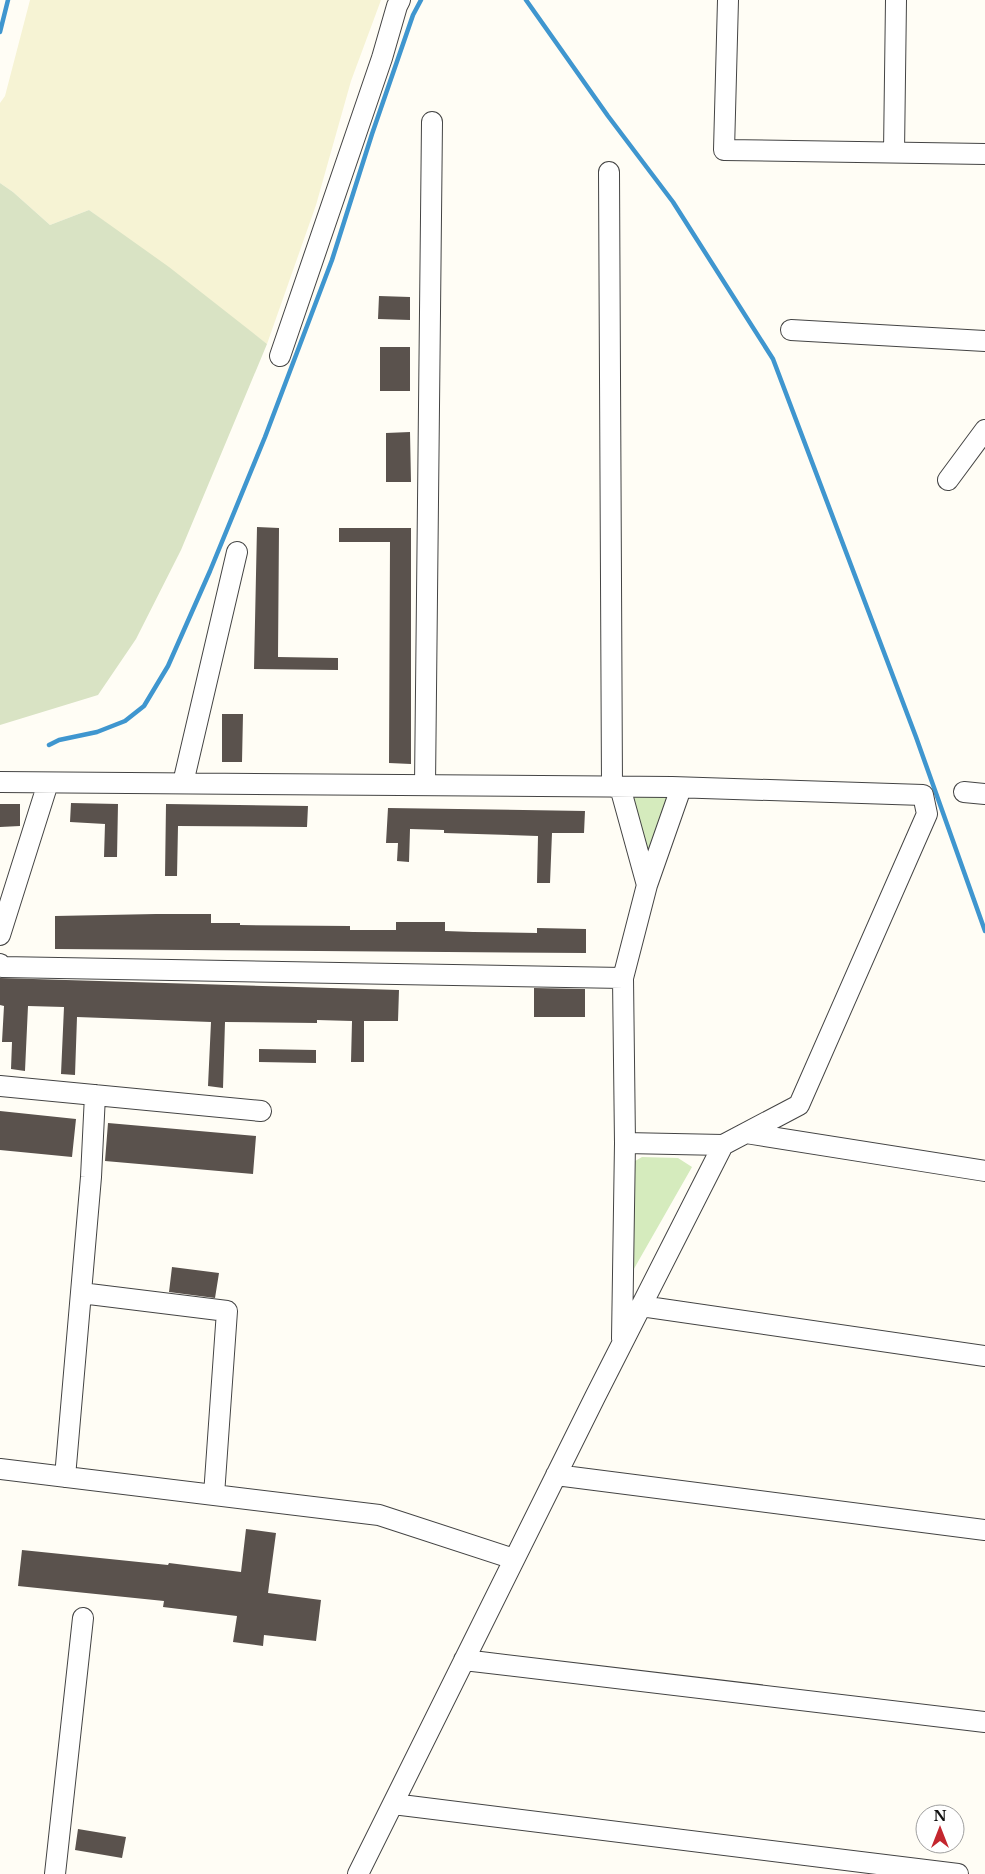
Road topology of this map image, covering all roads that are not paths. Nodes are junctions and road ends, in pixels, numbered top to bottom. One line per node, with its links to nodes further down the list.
1 (400, 0): 10 (street)
2 (728, 0): 5 (street)
3 (896, 0): 5 (street)
4 (432, 122): 17 (street)
5 (894, 152): 6 (street)
6 (985, 154)
7 (608, 172): 18 (street)
8 (791, 330): 9 (street)
9 (985, 341)
10 (280, 356)
11 (985, 430): 12 (street)
12 (948, 480)
13 (237, 552): 16 (street)
14 (0, 782): 15 (street)
15 (48, 783): 16 (street); 23 (street)
16 (183, 783): 17 (street)
17 (425, 785): 18 (street)
18 (616, 787): 19 (street); 22 (street)
19 (681, 788): 22 (street); 29 (street)
20 (964, 792): 21 (street)
21 (985, 794)
22 (647, 885): 25 (street)
23 (0, 934)
24 (0, 964): 25 (street)
25 (623, 978): 30 (street)
26 (0, 1086): 27 (street)
27 (95, 1095): 28 (street); 33 (street)
28 (261, 1111)
29 (746, 1133): 31 (street); 32 (street)
30 (625, 1142): 31 (street); 35 (street)
31 (723, 1145): 34 (street)
32 (985, 1171)
33 (81, 1293): 39 (street); 40 (street)
34 (641, 1306): 35 (street); 36 (street)
35 (622, 1344): 38 (street)
36 (985, 1356)
37 (0, 1469): 39 (street)
38 (556, 1475): 41 (street); 42 (street)
39 (65, 1477): 40 (street)
40 (214, 1495): 42 (street)
41 (985, 1530)
42 (514, 1559): 44 (street)
43 (83, 1618): 47 (street)
44 (464, 1660): 45 (street); 46 (street)
45 (985, 1722)
46 (393, 1804): 48 (street); 49 (street)
47 (55, 1874)
48 (358, 1874)
49 (958, 1874)

